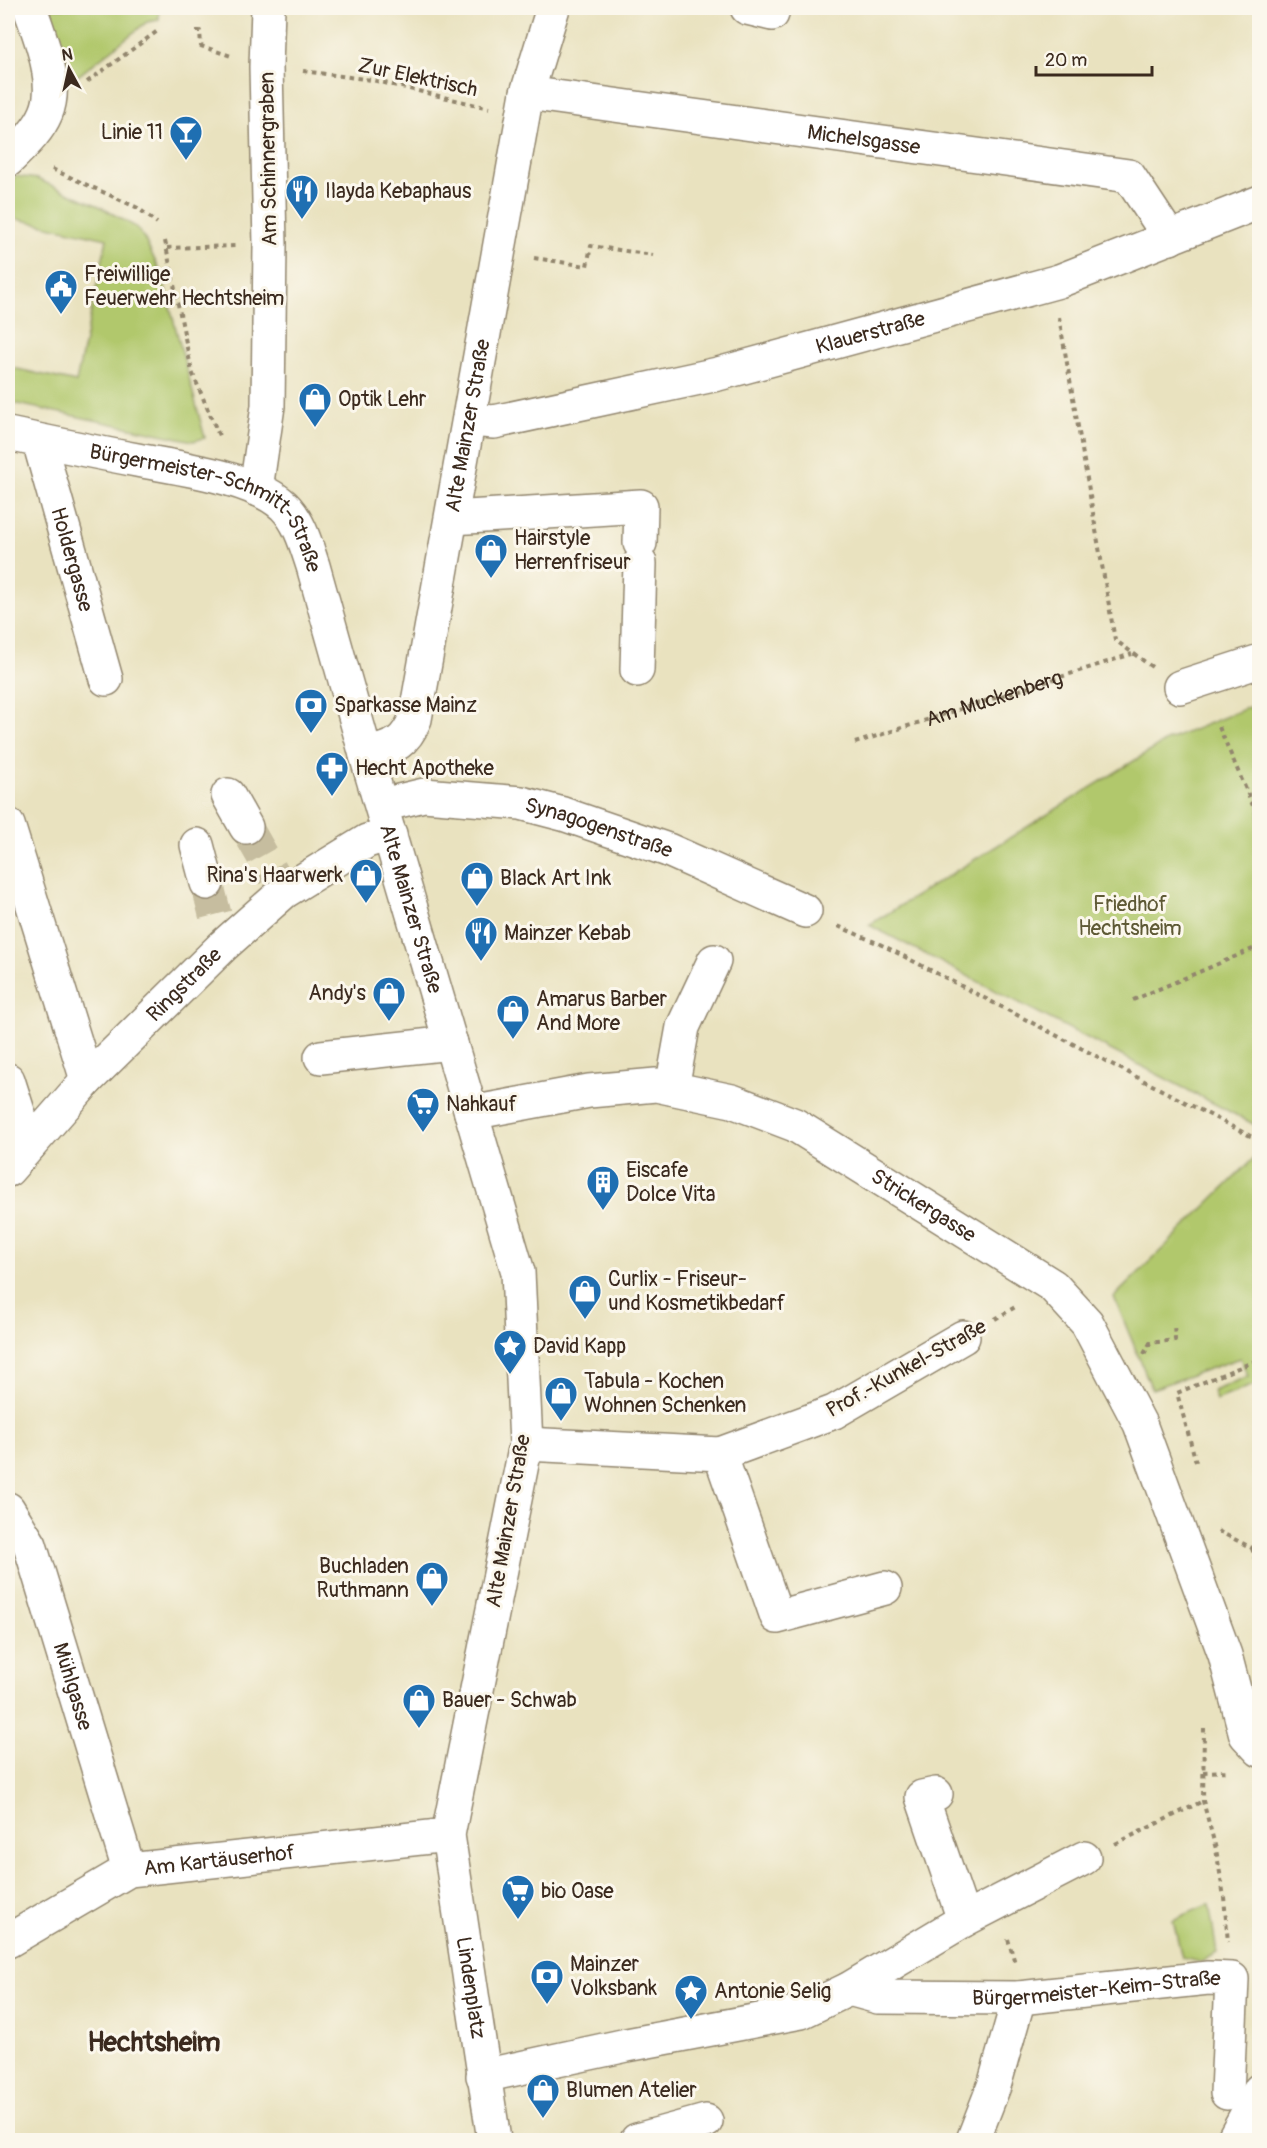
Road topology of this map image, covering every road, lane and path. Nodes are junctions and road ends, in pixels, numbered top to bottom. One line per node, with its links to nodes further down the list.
1 (30, 8): 11 (street)
2 (268, 8): 7 (street, Am Schinnergraben)
3 (553, 8): 9 (street, Alte Mainzer Straße)
4 (747, 8): 5 (street)
5 (773, 8)
6 (196, 31): 7 (path)
7 (266, 67): 16 (street, Am Schinnergraben)
8 (319, 73): 10 (path, Zur Elektrisch)
9 (527, 93): 14 (street, Michelsgasse); 21 (street, Alte Mainzer Straße)
10 (499, 111)
11 (12, 156): 13 (path)
12 (1260, 202): 14 (street, Klauerstraße)
13 (157, 223)
14 (1170, 238): 21 (street, Klauerstraße)
15 (165, 241): 17 (path)
16 (270, 245): 17 (path); 25 (street, Am Schinnergraben)
17 (167, 248): 24 (path)
18 (653, 255): 19 (path)
19 (532, 258)
20 (1059, 316): 27 (path)
21 (470, 420): 26 (street, Alte Mainzer Straße)
22 (8, 435): 23 (street, Bürgermeister-Schmitt-Straße)
23 (39, 441): 25 (street, Bürgermeister-Schmitt-Straße); 30 (street, Holdergasse)
24 (224, 447)
25 (256, 489): 34 (street, Bürgermeister-Schmitt-Straße)
26 (452, 518): 29 (street); 34 (street, Alte Mainzer Straße)
27 (1132, 654): 31 (path); 33 (path, Am Muckenberg)
28 (1260, 661): 31 (street)
29 (637, 670)
30 (106, 679)
31 (1179, 687)
32 (1219, 727): 37 (path)
33 (855, 743)
34 (366, 755): 36 (street, Alte Mainzer Straße)
35 (228, 795): 39 (street)
36 (386, 819): 42 (street, Synagogenstraße); 46 (street, Alte Mainzer Straße); 49 (street, Ringstraße)
37 (1260, 822)
38 (8, 825): 49 (street)
39 (246, 827)
40 (197, 845): 41 (street)
41 (207, 883)
42 (805, 911): 52 (path)
43 (1260, 946): 45 (path)
44 (714, 961): 50 (street)
45 (1132, 1000)
46 (451, 1043): 47 (street); 51 (street, Alte Mainzer Straße)
47 (321, 1057)
48 (8, 1080): 53 (street)
49 (87, 1080): 53 (street, Ringstraße)
50 (672, 1088): 51 (street, Strickergasse); 55 (street, Strickergasse)
51 (471, 1113): 60 (street, Alte Mainzer Straße)
52 (1260, 1141)
53 (29, 1146): 54 (street, Ringstraße)
54 (8, 1170)
55 (1053, 1286): 57 (path, Prof.-Kunkel-Straße); 59 (street, Strickergasse)
56 (1174, 1325): 59 (path)
57 (963, 1337): 61 (street, Prof.-Kunkel-Straße)
58 (1260, 1359): 62 (path)
59 (1123, 1391): 69 (street, Strickergasse)
60 (526, 1444): 61 (street, Prof.-Kunkel-Straße); 73 (street, Alte Mainzer Straße)
61 (720, 1454): 68 (street)
62 (1199, 1472)
63 (8, 1509): 75 (street, Mühlgasse)
64 (1214, 1528): 66 (path)
65 (1260, 1546): 66 (path)
66 (1252, 1548): 67 (path)
67 (1260, 1578)
68 (885, 1588)
69 (1260, 1750)
70 (1205, 1777): 72 (path)
71 (936, 1794): 77 (street)
72 (1203, 1801): 74 (path); 79 (path)
73 (448, 1835): 75 (street, Am Kartäuserhof); 82 (street, Lindenplatz)
74 (1084, 1858): 76 (street)
75 (129, 1870): 78 (street, Am Kartäuserhof)
76 (995, 1905): 77 (street); 81 (path)
77 (964, 1920): 80 (street)
78 (8, 1941)
79 (1232, 1979): 81 (street, Bürgermeister-Keim-Straße); 84 (street, Bürgermeister-Keim-Straße)
80 (849, 1989): 81 (street, Bürgermeister-Keim-Straße); 82 (street)
81 (1019, 1998): 88 (street)
82 (483, 2076): 86 (street, Lindenplatz)
83 (1260, 2090): 89 (street)
84 (1227, 2092)
85 (706, 2121): 87 (street)
86 (494, 2140)
87 (637, 2140)
88 (973, 2140)
89 (1233, 2140)

